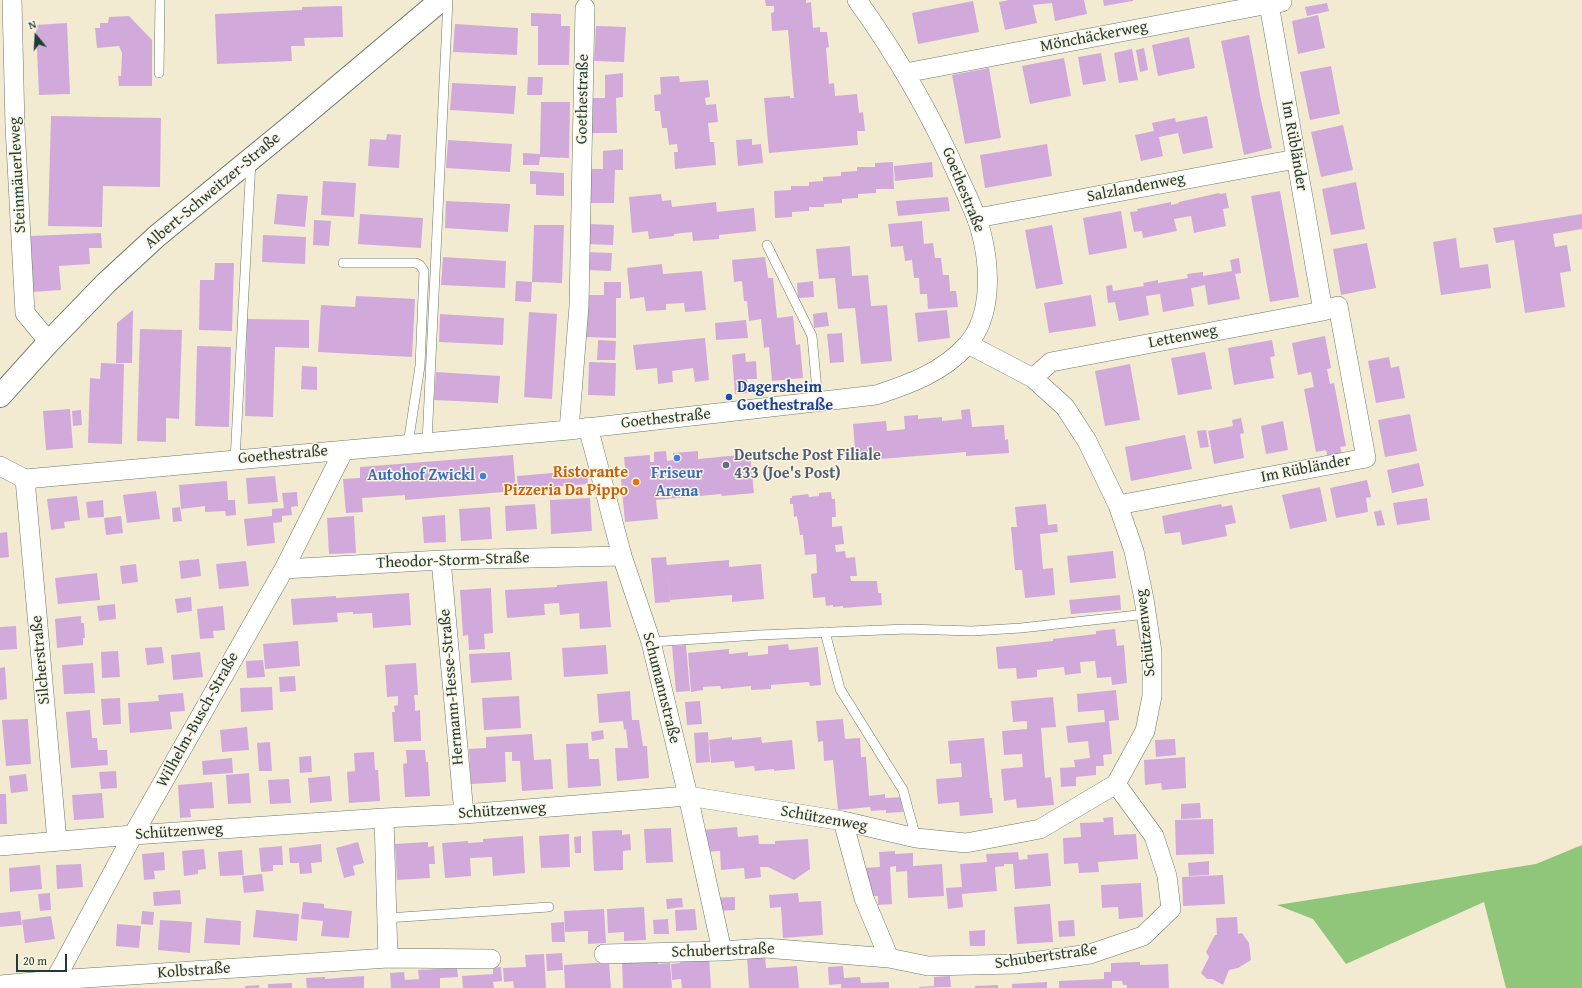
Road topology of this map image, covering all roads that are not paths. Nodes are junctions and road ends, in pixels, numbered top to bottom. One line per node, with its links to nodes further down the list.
1 (12, 0): 10 (street, Steinmäuerleweg)
2 (160, 0): 9 (lane)
3 (441, 0): 11 (street, Albert-Schweitzer-Straße)
4 (448, 0): 24 (lane)
5 (857, 0): 8 (street, Goethestraße)
6 (1278, 2): 8 (street, Mönchäckerweg); 12 (street, Im Rübländer)
7 (585, 8): 23 (street, Goethestraße)
8 (905, 72): 13 (street, Goethestraße)
9 (159, 73)
10 (7, 127): 17 (street, Steinmäuerleweg)
11 (252, 159): 17 (street, Albert-Schweitzer-Straße); 27 (lane)
12 (1296, 159): 13 (street, Salzlandenweg); 16 (street, Im Rübländer)
13 (977, 218): 18 (street, Goethestraße)
14 (767, 245): 21 (lane)
15 (343, 263): 25 (lane)
16 (1331, 308): 19 (street, Lettenweg); 30 (street, Im Rübländer)
17 (49, 342): 20 (street, Albert-Schweitzer-Straße)
18 (968, 344): 19 (street, Schützenweg); 21 (street, Goethestraße)
19 (1033, 378): 30 (street, Schützenweg)
20 (0, 396)
21 (818, 401): 22 (street, Goethestraße)
22 (588, 428): 23 (street, Goethestraße); 31 (street, Schumannstraße)
23 (569, 430): 24 (street, Goethestraße)
24 (427, 442): 25 (street, Goethestraße)
25 (408, 444): 26 (street, Goethestraße)
26 (344, 450): 27 (street, Goethestraße); 33 (street, Wilhelm-Busch-Straße)
27 (235, 460): 29 (street, Goethestraße)
28 (0, 466): 29 (street)
29 (25, 479): 44 (street, Silcherstraße)
30 (1118, 505): 34 (street, Schützenweg)
31 (622, 556): 32 (street, Theodor-Storm-Straße); 36 (street, Schumannstraße)
32 (441, 560): 33 (street, Theodor-Storm-Straße); 39 (street, Hermann-Hesse-Straße)
33 (284, 569): 42 (street, Wilhelm-Busch-Straße)
34 (1147, 614): 35 (lane); 37 (street, Schützenweg)
35 (825, 632): 36 (lane); 43 (lane)
36 (651, 642): 38 (street, Schumannstraße)
37 (1116, 784): 43 (street, Schützenweg); 51 (street, Schubertstraße)
38 (688, 796): 39 (street, Schützenweg); 41 (street, Schützenweg); 48 (street, Schumannstraße)
39 (464, 814): 40 (street, Schützenweg)
40 (384, 818): 42 (street, Schützenweg); 47 (street)
41 (843, 821): 43 (street, Schützenweg); 51 (street)
42 (133, 835): 44 (street, Schützenweg); 53 (street, Wilhelm-Busch-Straße)
43 (916, 838)
44 (56, 841): 45 (street, Schützenweg)
45 (0, 846)
46 (549, 907): 47 (lane)
47 (387, 918): 50 (street)
48 (722, 951): 49 (street, Schubertstraße); 51 (street, Schubertstraße)
49 (604, 954)
50 (388, 958): 52 (street, Kolbstraße); 53 (street, Kolbstraße)
51 (889, 958)
52 (491, 960)
53 (51, 984): 54 (street, Kolbstraße)
54 (0, 985)

